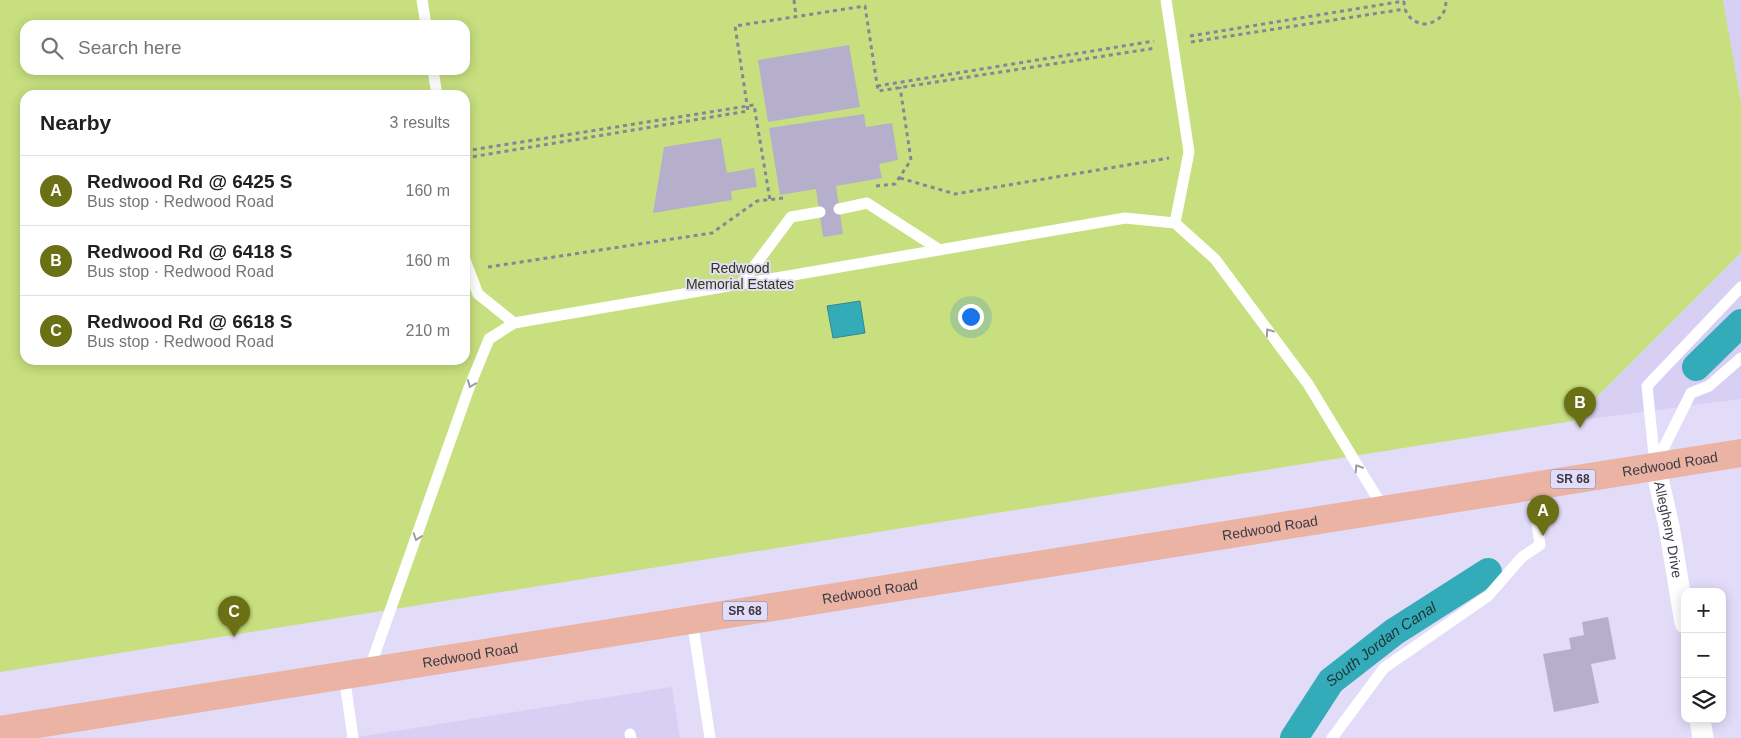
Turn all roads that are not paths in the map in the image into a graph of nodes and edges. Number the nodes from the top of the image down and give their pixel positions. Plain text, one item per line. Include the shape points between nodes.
1 (422, 0) edge
2 (1166, 0) edge
3 (425, 20) edge
4 (434, 75) edge
5 (436, 90) edge
6 (839, 208) dead end
7 (820, 212) dead end
8 (1175, 223) junction
9 (940, 250) junction
10 (470, 273) edge
11 (741, 284) junction
12 (1741, 287) edge
13 (514, 323) junction
14 (1741, 358) edge
15 (1741, 453) edge
16 (1654, 465) junction
17 (1532, 486) junction
18 (1384, 509) junction
19 (1681, 599) edge
20 (692, 619) junction
21 (356, 674) junction
22 (1701, 723) edge
23 (0, 730) edge
24 (353, 738) edge
25 (710, 738) edge
26 (1332, 738) edge
27 (1703, 738) edge

1 - 3 lane
2 - 8 lane via 1188,155
4 - 5 lane
6 - 9 lane via 867,203
7 - 11 lane via 790,217
8 - 9 lane via 1125,218
18 -> 8 lane via 1308,384 1215,259
9 - 11 lane
10 - 13 lane via 478,294
11 - 13 lane
12 - 16 lane via 1647,386
13 -> 21 lane via 490,339
14 - 16 lane via 1710,386 1691,393
15 - 16 main road, Redwood Road / SR 68
16 - 17 main road, Redwood Road / SR 68
16 - 19 street, Allegheny Drive via 1669,526
17 - 18 main road, Redwood Road / SR 68
17 - 26 lane via 1540,545 1522,557 1488,596 1384,668
18 - 20 main road, Redwood Road / SR 68
20 - 21 main road, Redwood Road / SR 68
20 - 25 lane
21 - 23 main road, Redwood Road / SR 68
21 - 24 lane
22 - 27 street

